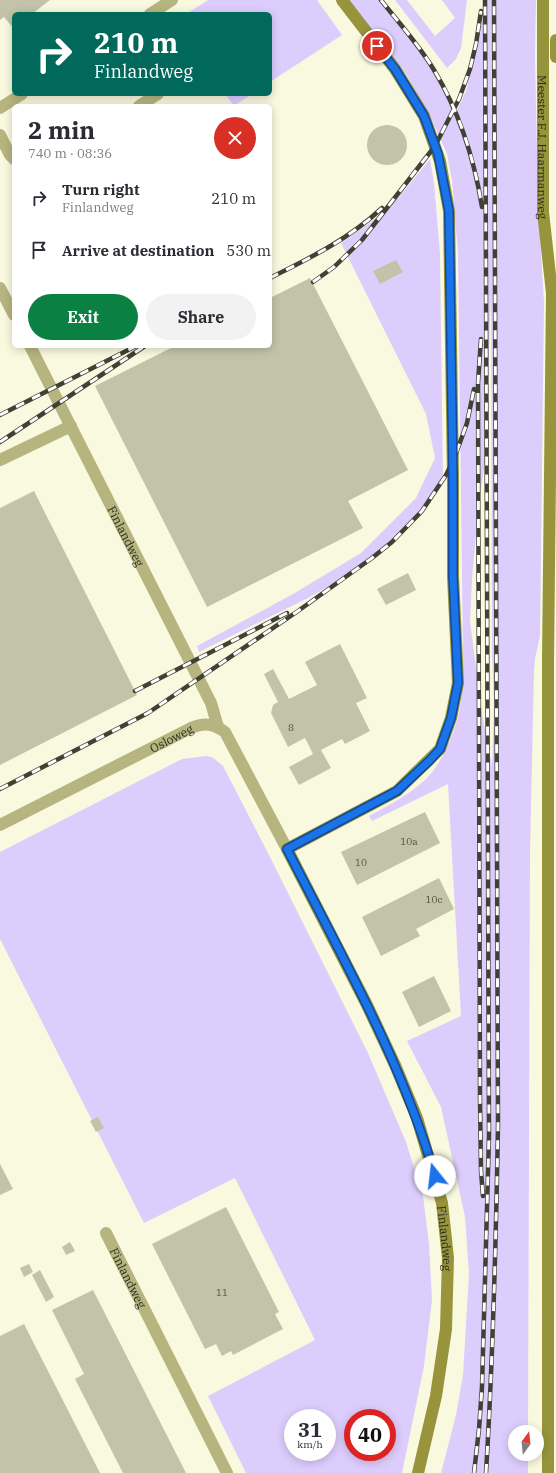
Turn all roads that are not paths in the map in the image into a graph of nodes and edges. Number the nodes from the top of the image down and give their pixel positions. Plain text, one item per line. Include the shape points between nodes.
1 (172, 0) edge
2 (342, 0) edge
3 (542, 0) edge
4 (155, 12) edge
5 (556, 40) edge
6 (556, 57) edge
7 (19, 96) edge
8 (155, 96) edge
9 (142, 104) edge
10 (0, 108) edge
11 (0, 135) edge
12 (12, 157) edge
13 (556, 262) edge
14 (0, 288) edge
15 (552, 293) junction
16 (12, 311) edge
17 (31, 348) edge
18 (554, 369) edge
19 (554, 384) edge
20 (71, 426) junction
21 (0, 460) edge
22 (218, 727) junction
23 (0, 825) edge
24 (287, 849) junction
25 (106, 1233) dead end
26 (227, 1473) edge
27 (418, 1473) edge
28 (548, 1473) edge

1 - 4 street
2 - 24 street via 395,69 424,116 438,154 449,211 453,576 458,683 451,718 440,749 397,791
3 - 15 street, Meester F.J. Haarmanweg via 544,212
5 - 6 street
7 - 10 street
8 - 9 street
11 - 12 street
13 - 15 street, Meester F.J. Haarmanweg
14 - 16 street
15 - 18 street, Meester F.J. Haarmanweg
17 - 20 street, Finlandweg
18 - 19 street, Meester F.J. Haarmanweg
19 - 28 street, Meester F.J. Haarmanweg via 548,661
20 - 21 street
20 - 22 street, Finlandweg via 211,703
22 - 23 street, Osloweg via 200,724 191,728
22 - 24 street via 225,732 235,749
24 - 27 street, Finlandweg via 395,1065 417,1118 442,1203 448,1258 446,1329 436,1396
25 - 26 street, Finlandweg

